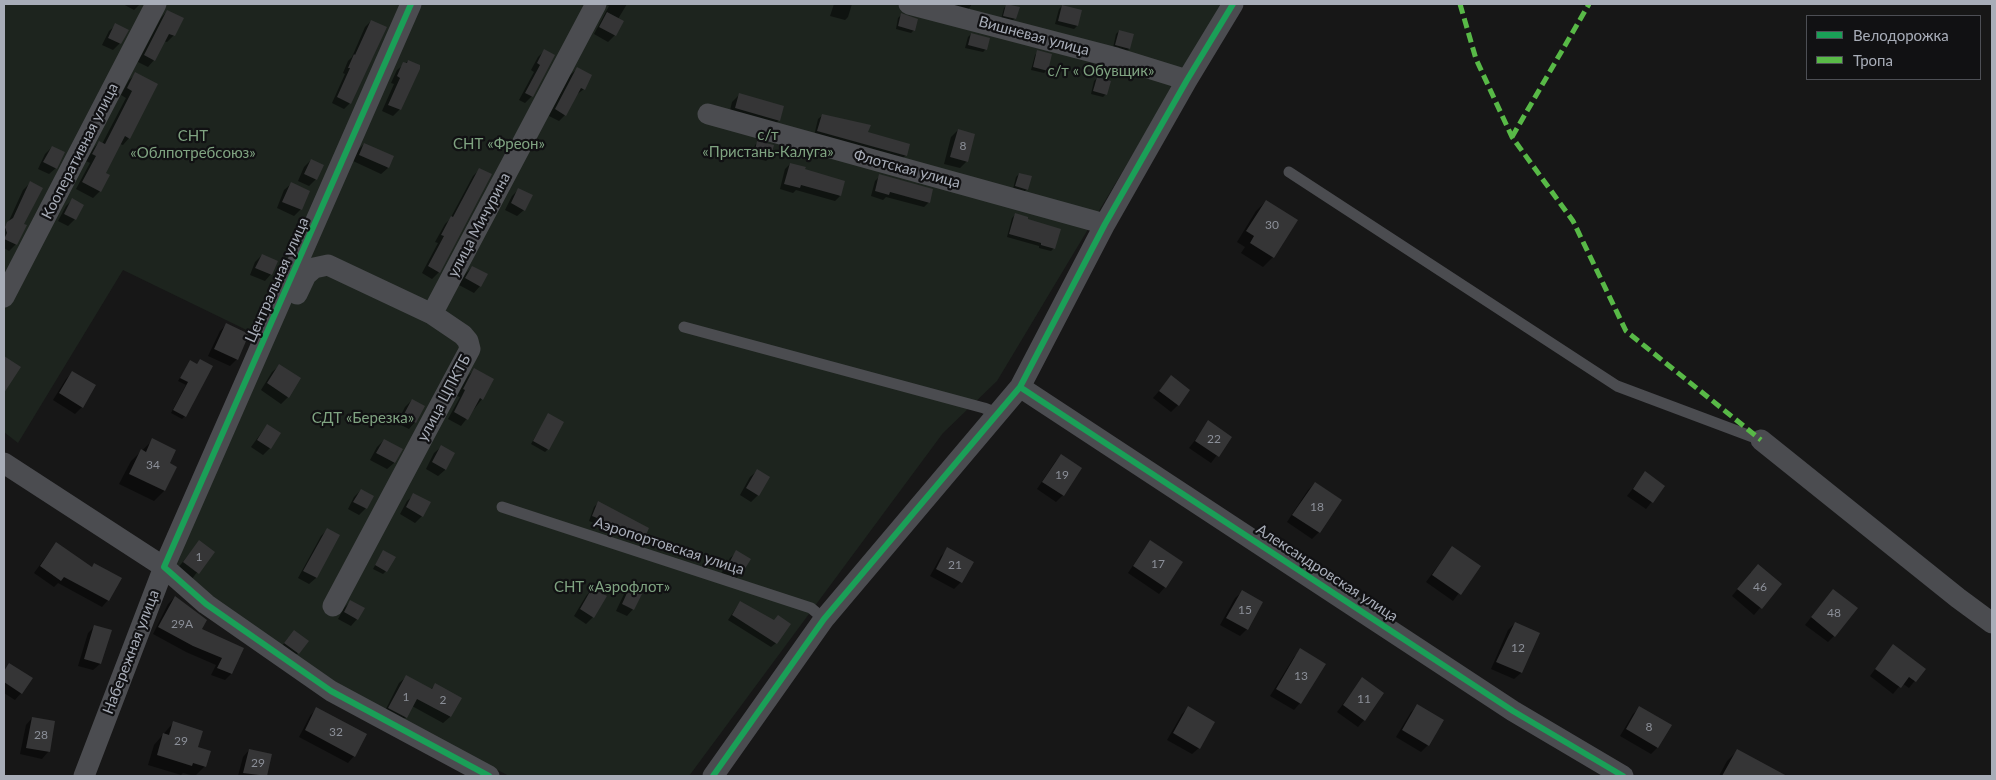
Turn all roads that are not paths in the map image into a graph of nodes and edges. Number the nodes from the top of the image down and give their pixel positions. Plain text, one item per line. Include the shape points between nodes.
1 (156, 4) edge
2 (411, 4) edge
3 (596, 4) edge
4 (909, 4) edge
5 (1233, 4) edge
6 (1187, 80) junction
7 (708, 114) dead end
8 (1289, 172) dead end
9 (1105, 224) junction
10 (4, 297) edge
11 (432, 314) junction
12 (684, 327) dead end
13 (266, 337) junction
14 (1020, 386) junction
15 (997, 413) junction
16 (1761, 440) joint
17 (4, 463) edge
18 (502, 507) dead end
19 (164, 566) junction
20 (333, 606) dead end
21 (824, 619) junction
22 (1992, 623) edge
23 (84, 776) edge
24 (489, 776) edge
25 (713, 776) edge
26 (1623, 776) edge

1 - 10 street, Кооперативная улица
2 - 13 street, Центральная улица
3 - 11 street, улица Мичурина
4 - 6 street, Вишневая улица
5 - 6 street
6 - 9 street
7 - 9 street, Флотская улица
8 - 16 lane via 1618,386
9 - 14 street
11 - 13 street, улица ЦПКТБ via 328,264 320,265 306,275 278,329
11 - 20 street, улица ЦПКТБ via 463,335 470,349
12 - 15 lane
13 - 19 street, Центральная улица
14 - 15 street
14 - 26 street, Александровская улица via 1513,711
15 - 21 street
16 - 22 street
17 - 19 street
18 - 21 lane, Аэропортовская улица via 811,608
19 - 23 street, Набережная улица
19 - 24 street via 206,604 331,691
21 - 25 street

